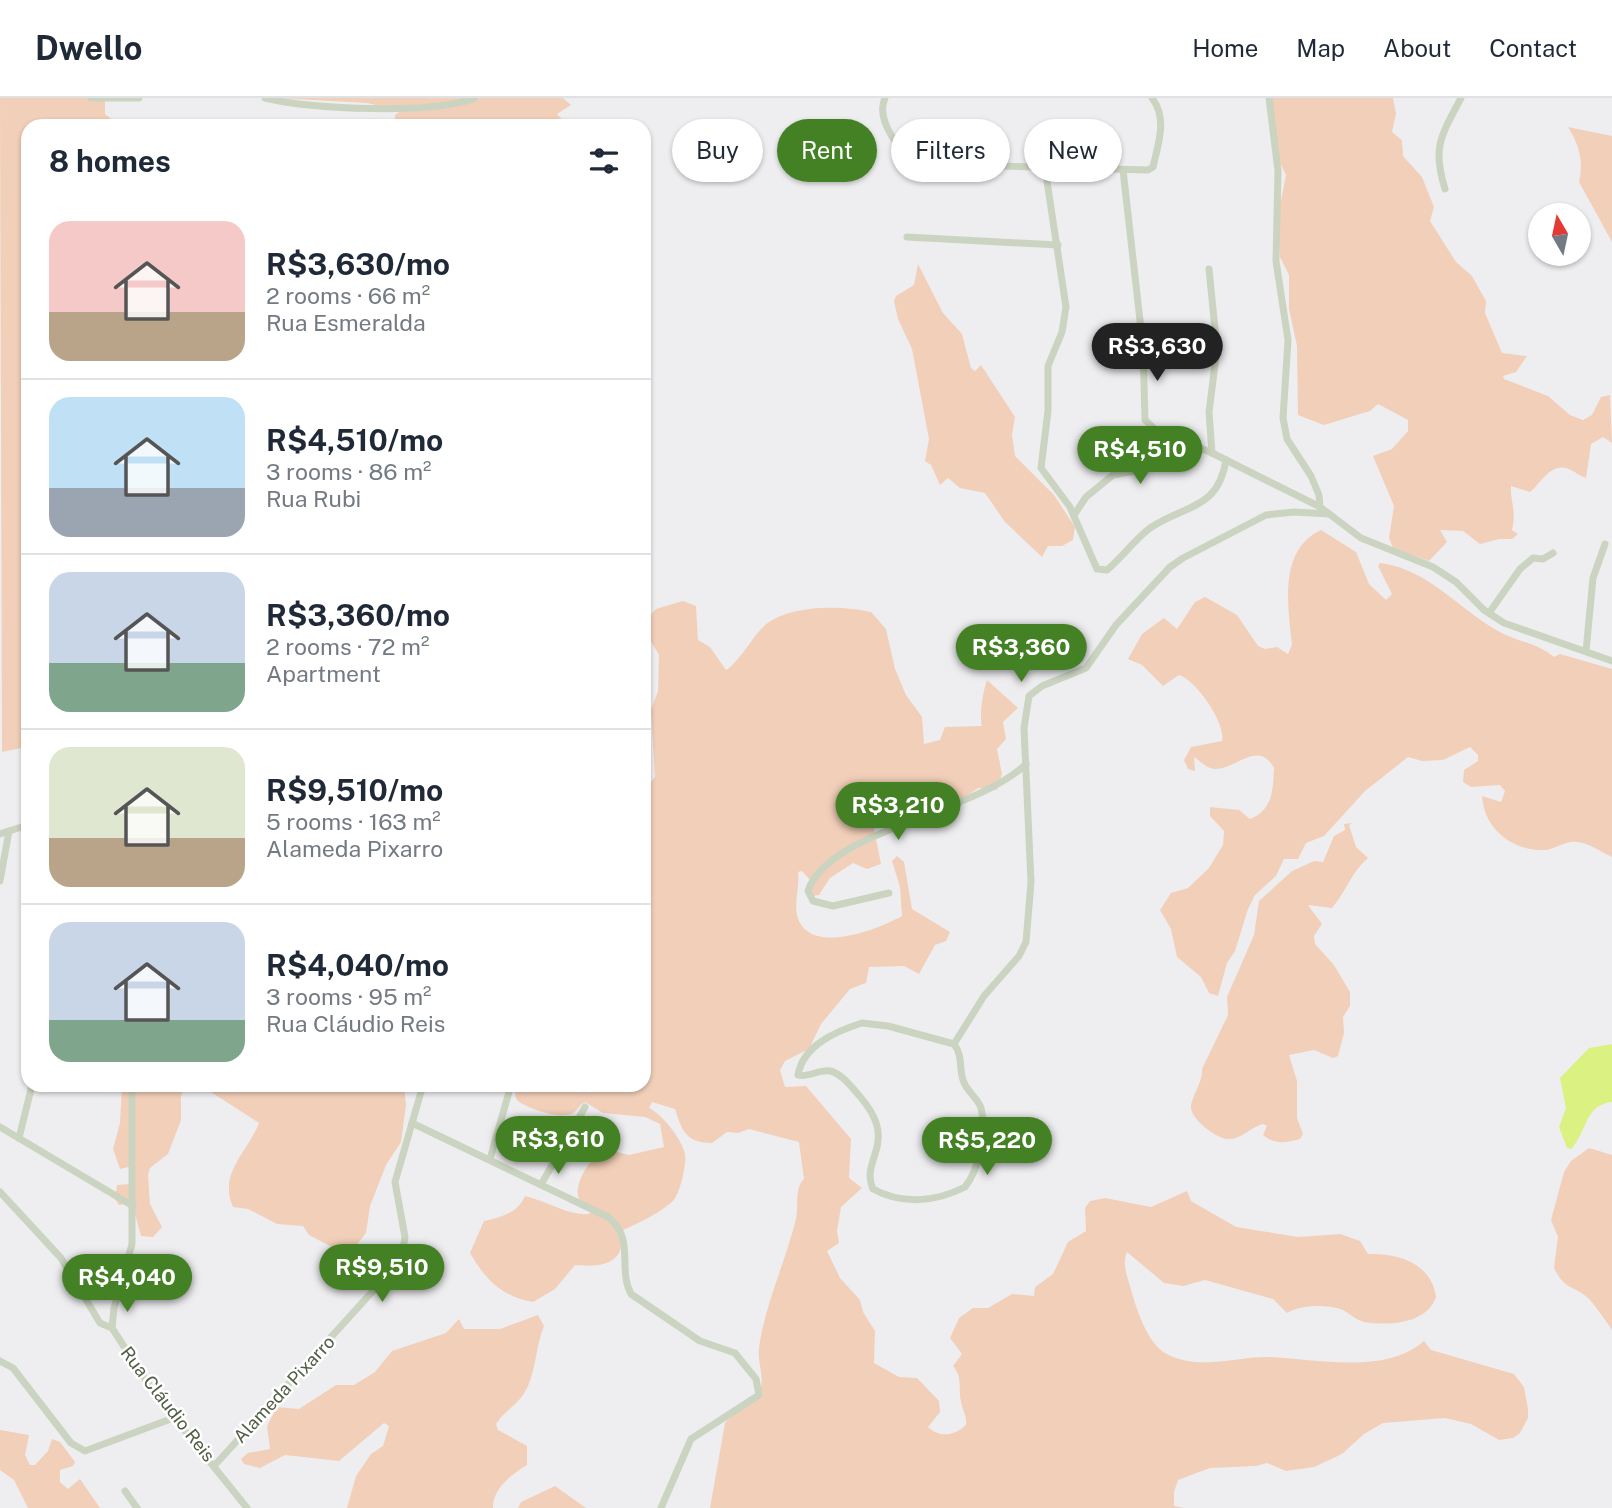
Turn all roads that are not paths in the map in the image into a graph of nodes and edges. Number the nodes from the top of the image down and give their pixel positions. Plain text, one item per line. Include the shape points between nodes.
1 (91, 98) edge
2 (139, 98) edge
3 (265, 98) edge
4 (475, 98) edge
5 (885, 98) edge
6 (1153, 98) edge
7 (1269, 98) edge
8 (1461, 98) edge
9 (1024, 167) edge
10 (1123, 170) joint
11 (1047, 182) edge
12 (1445, 189) dead end
13 (907, 237) dead end
14 (1058, 245) junction
15 (1209, 269) dead end
16 (1163, 432) junction
17 (1212, 453) junction
18 (1226, 460) junction
19 (1320, 507) junction
20 (1074, 514) junction
21 (1329, 514) junction
22 (1605, 544) dead end
23 (1553, 553) dead end
24 (1489, 613) junction
25 (1586, 652) junction
26 (1612, 661) edge
27 (1026, 764) junction
28 (21, 827) edge
29 (9, 831) junction
30 (0, 834) edge
31 (0, 881) edge
32 (889, 893) dead end
33 (954, 1044) junction
34 (30, 1092) edge
35 (132, 1092) edge
36 (421, 1092) edge
37 (509, 1092) edge
38 (585, 1107) dead end
39 (412, 1123) junction
40 (0, 1128) edge
41 (19, 1138) junction
42 (490, 1159) junction
43 (542, 1183) junction
44 (0, 1192) edge
45 (133, 1206) junction
46 (111, 1328) junction
47 (0, 1361) edge
48 (176, 1417) junction
49 (215, 1465) junction
50 (125, 1491) dead end
51 (137, 1508) edge
52 (247, 1508) edge
53 (661, 1508) edge

1 - 2 street
3 - 4 street via 396,107 457,104
5 - 9 street via 882,109 887,126 904,153 921,164
6 - 10 street via 1161,127 1153,167
7 - 19 street via 1278,171 1276,261 1288,340 1283,418 1287,439 1311,476
8 - 12 street via 1439,142 1437,156
10 - 16 street via 1143,346 1144,417 1147,424
11 - 14 street
13 - 14 street
14 - 20 street via 1066,307 1048,366 1041,468
15 - 17 street via 1217,349 1209,412
16 - 17 street
16 - 20 street via 1152,468 1113,475 1086,497
17 - 18 street
18 - 19 street
18 - 20 street via 1215,493 1148,530 1104,572 1093,564
19 - 21 street
21 - 24 street via 1361,538 1433,567
21 - 27 street via 1266,516 1170,567 1116,625 1086,668 1029,696
22 - 25 street via 1593,578
23 - 24 street via 1533,558 1520,569
24 - 25 street
25 - 26 street
27 - 32 street via 1011,779 958,805 860,842 821,870 808,891 813,901 833,906
27 - 33 street via 1031,881 1026,942
28 - 29 street
29 - 30 street
29 - 31 street
33 - 33 street via 862,1023 828,1035 798,1072 802,1077 834,1073 867,1105 880,1131 870,1178 878,1191 918,1200 953,1193 971,1180 982,1118 978,1101 962,1080
34 - 41 street
35 - 45 street, Rua Cláudio Reis
36 - 39 street, Alameda Pixarro
37 - 42 street
38 - 43 street
39 - 42 street
39 - 49 street, Alameda Pixarro via 395,1182 405,1237 401,1260
40 - 41 street
41 - 45 street
42 - 43 street
43 - 53 street via 618,1226 626,1248 629,1291 700,1341 735,1353 759,1389 755,1399 691,1439
44 - 46 street via 61,1258 102,1326
45 - 46 street, Rua Cláudio Reis via 132,1244
46 - 48 street, Rua Cláudio Reis
47 - 48 street via 13,1367 71,1443 85,1451
48 - 49 street, Rua Cláudio Reis
49 - 52 street, Rua Cláudio Reis
50 - 51 street

